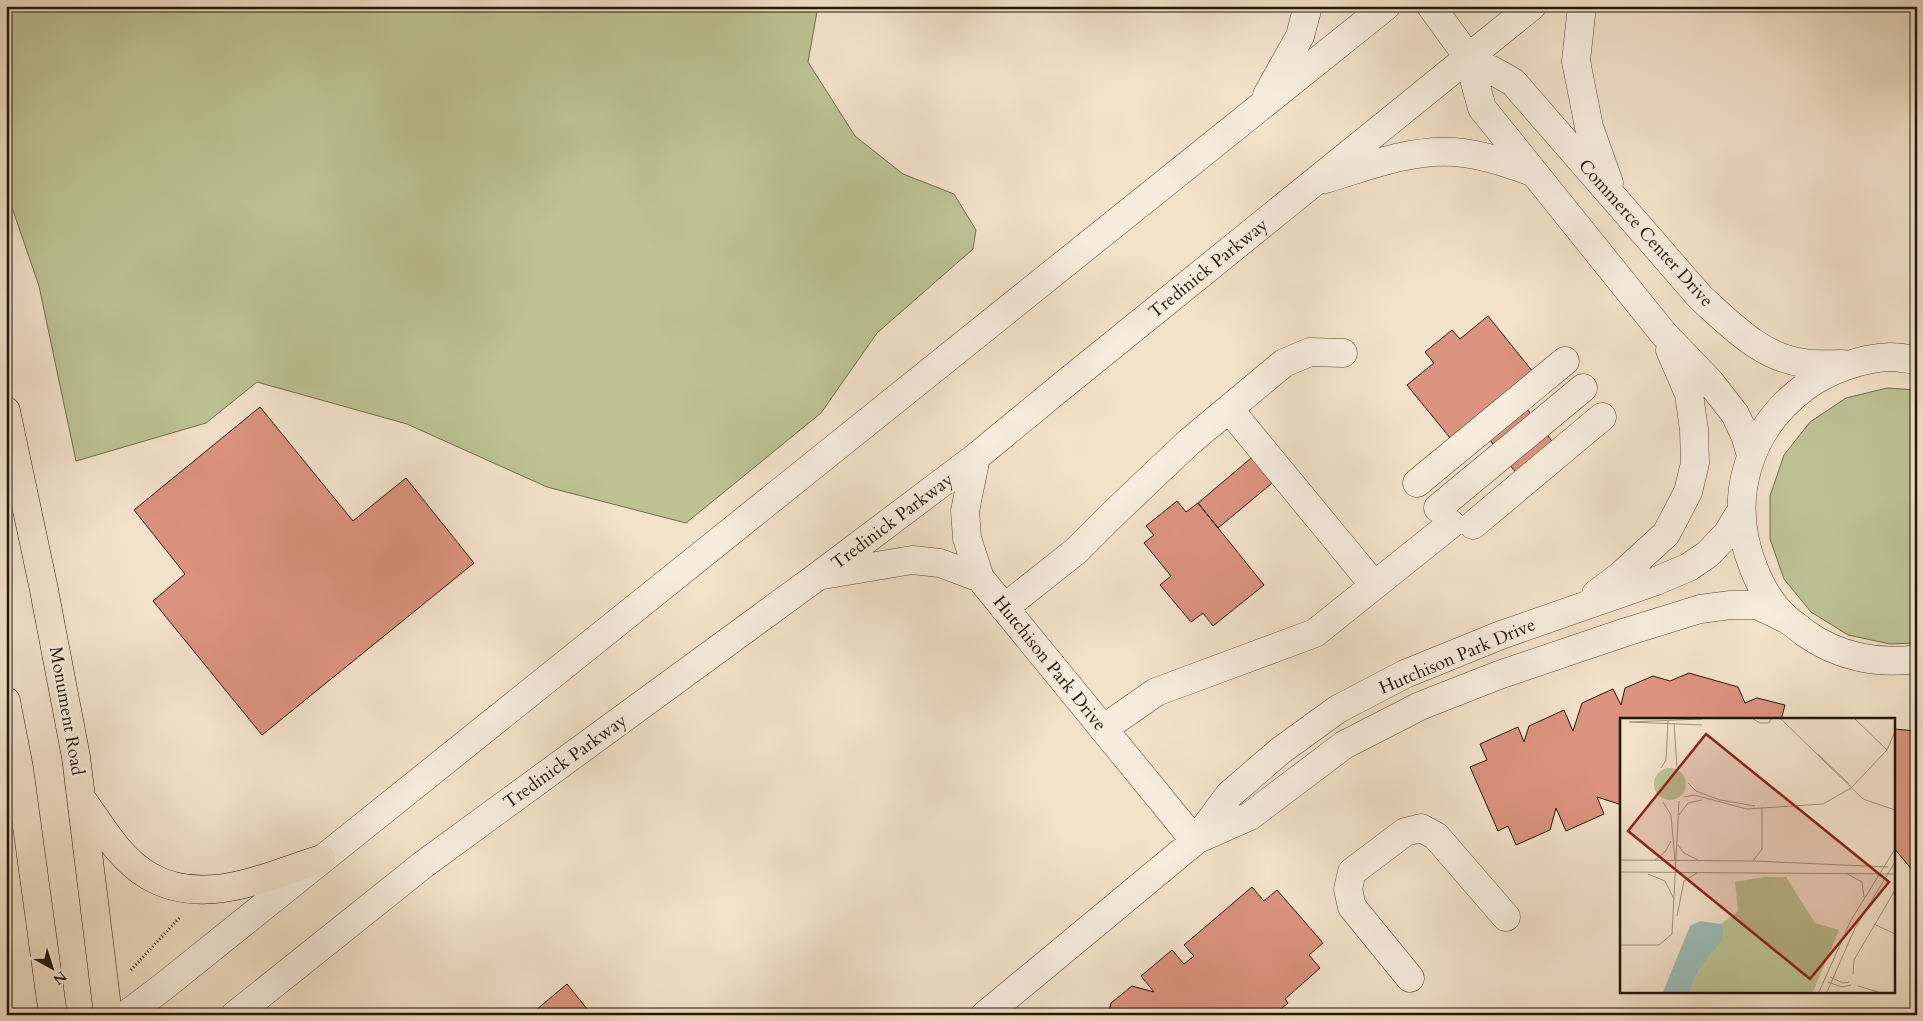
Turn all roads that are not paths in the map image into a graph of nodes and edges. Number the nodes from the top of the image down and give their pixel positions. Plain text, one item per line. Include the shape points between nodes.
1 (1308, 6) edge
2 (1386, 6) edge
3 (1431, 6) edge
4 (1532, 6) edge
5 (1582, 6) edge
6 (1468, 57) junction
7 (1259, 108) junction
8 (1532, 172) junction
9 (1315, 182) junction
10 (1615, 198) junction
11 (1663, 333) junction
12 (1343, 353) dead end
13 (1917, 360) edge
14 (1849, 364) junction
15 (1229, 409) junction
16 (6, 411) edge
17 (1751, 456) junction
18 (976, 457) junction
19 (1442, 509) junction
20 (1741, 511) junction
21 (818, 576) junction
22 (980, 578) junction
23 (1374, 585) junction
24 (1577, 607) junction
25 (1004, 608) junction
26 (1786, 619) junction
27 (1917, 659) edge
28 (6, 701) edge
29 (1103, 729) junction
30 (82, 798) junction
31 (1195, 841) junction
32 (321, 859) junction
33 (1506, 917) dead end
34 (1410, 978) dead end
35 (53, 1015) edge
36 (108, 1015) edge
37 (126, 1015) edge
38 (235, 1015) edge
39 (985, 1015) edge

1 - 7 street via 1300,36
2 - 7 street
3 - 6 street, Commerce Center Drive
4 - 6 street, Tredinick Parkway
5 - 10 street via 1576,61 1589,127
6 - 8 street, Commerce Center Drive via 1482,108
6 - 9 street, Tredinick Parkway
6 - 10 street, Commerce Center Drive via 1513,82
7 - 32 street
8 - 9 street via 1494,159 1453,152 1411,155
8 - 11 street, Commerce Center Drive
9 - 18 street, Tredinick Parkway
10 - 14 street, Commerce Center Drive via 1702,298 1734,328 1769,353 1802,363
11 - 17 street, Commerce Center Drive via 1710,382 1734,414 1745,434
11 - 24 street via 1689,394 1695,463 1688,492 1666,534 1620,576
12 - 15 street via 1310,352 1284,363
13 - 14 street via 1890,357
14 - 17 street via 1817,378 1790,399 1767,424
15 - 23 street
15 - 25 street via 1110,516 1076,551
16 - 30 main road, Monument Road via 43,585
17 - 20 street via 1743,482
18 - 21 street, Tredinick Parkway
18 - 22 street, Hutchison Park Drive via 965,511 967,538
19 - 19 street via 1583,389
19 - 23 street
20 - 24 street, Hutchison Park Drive via 1708,554 1689,566 1656,581
20 - 26 street via 1746,550 1762,587
21 - 22 street via 912,560 940,563
21 - 38 street, Tredinick Parkway via 424,864
22 - 25 street, Hutchison Park Drive
23 - 29 street via 1315,633 1156,692
24 - 31 street, Hutchison Park Drive via 1405,674 1338,709 1280,751 1229,795
25 - 29 street, Hutchison Park Drive
26 - 27 street via 1819,643 1857,658 1897,662
26 - 31 street, Hutchison Park Drive via 1757,605 1700,609 1498,675 1420,706 1344,745 1250,816
28 - 35 main road via 19,768
29 - 31 street, Hutchison Park Drive
30 - 32 main road via 127,858 148,876 174,887 219,890
30 - 36 main road, Monument Road
31 - 39 street, Hutchison Park Drive
32 - 37 street
33 - 34 street via 1436,836 1422,828 1405,832 1352,872 1348,889 1352,907

